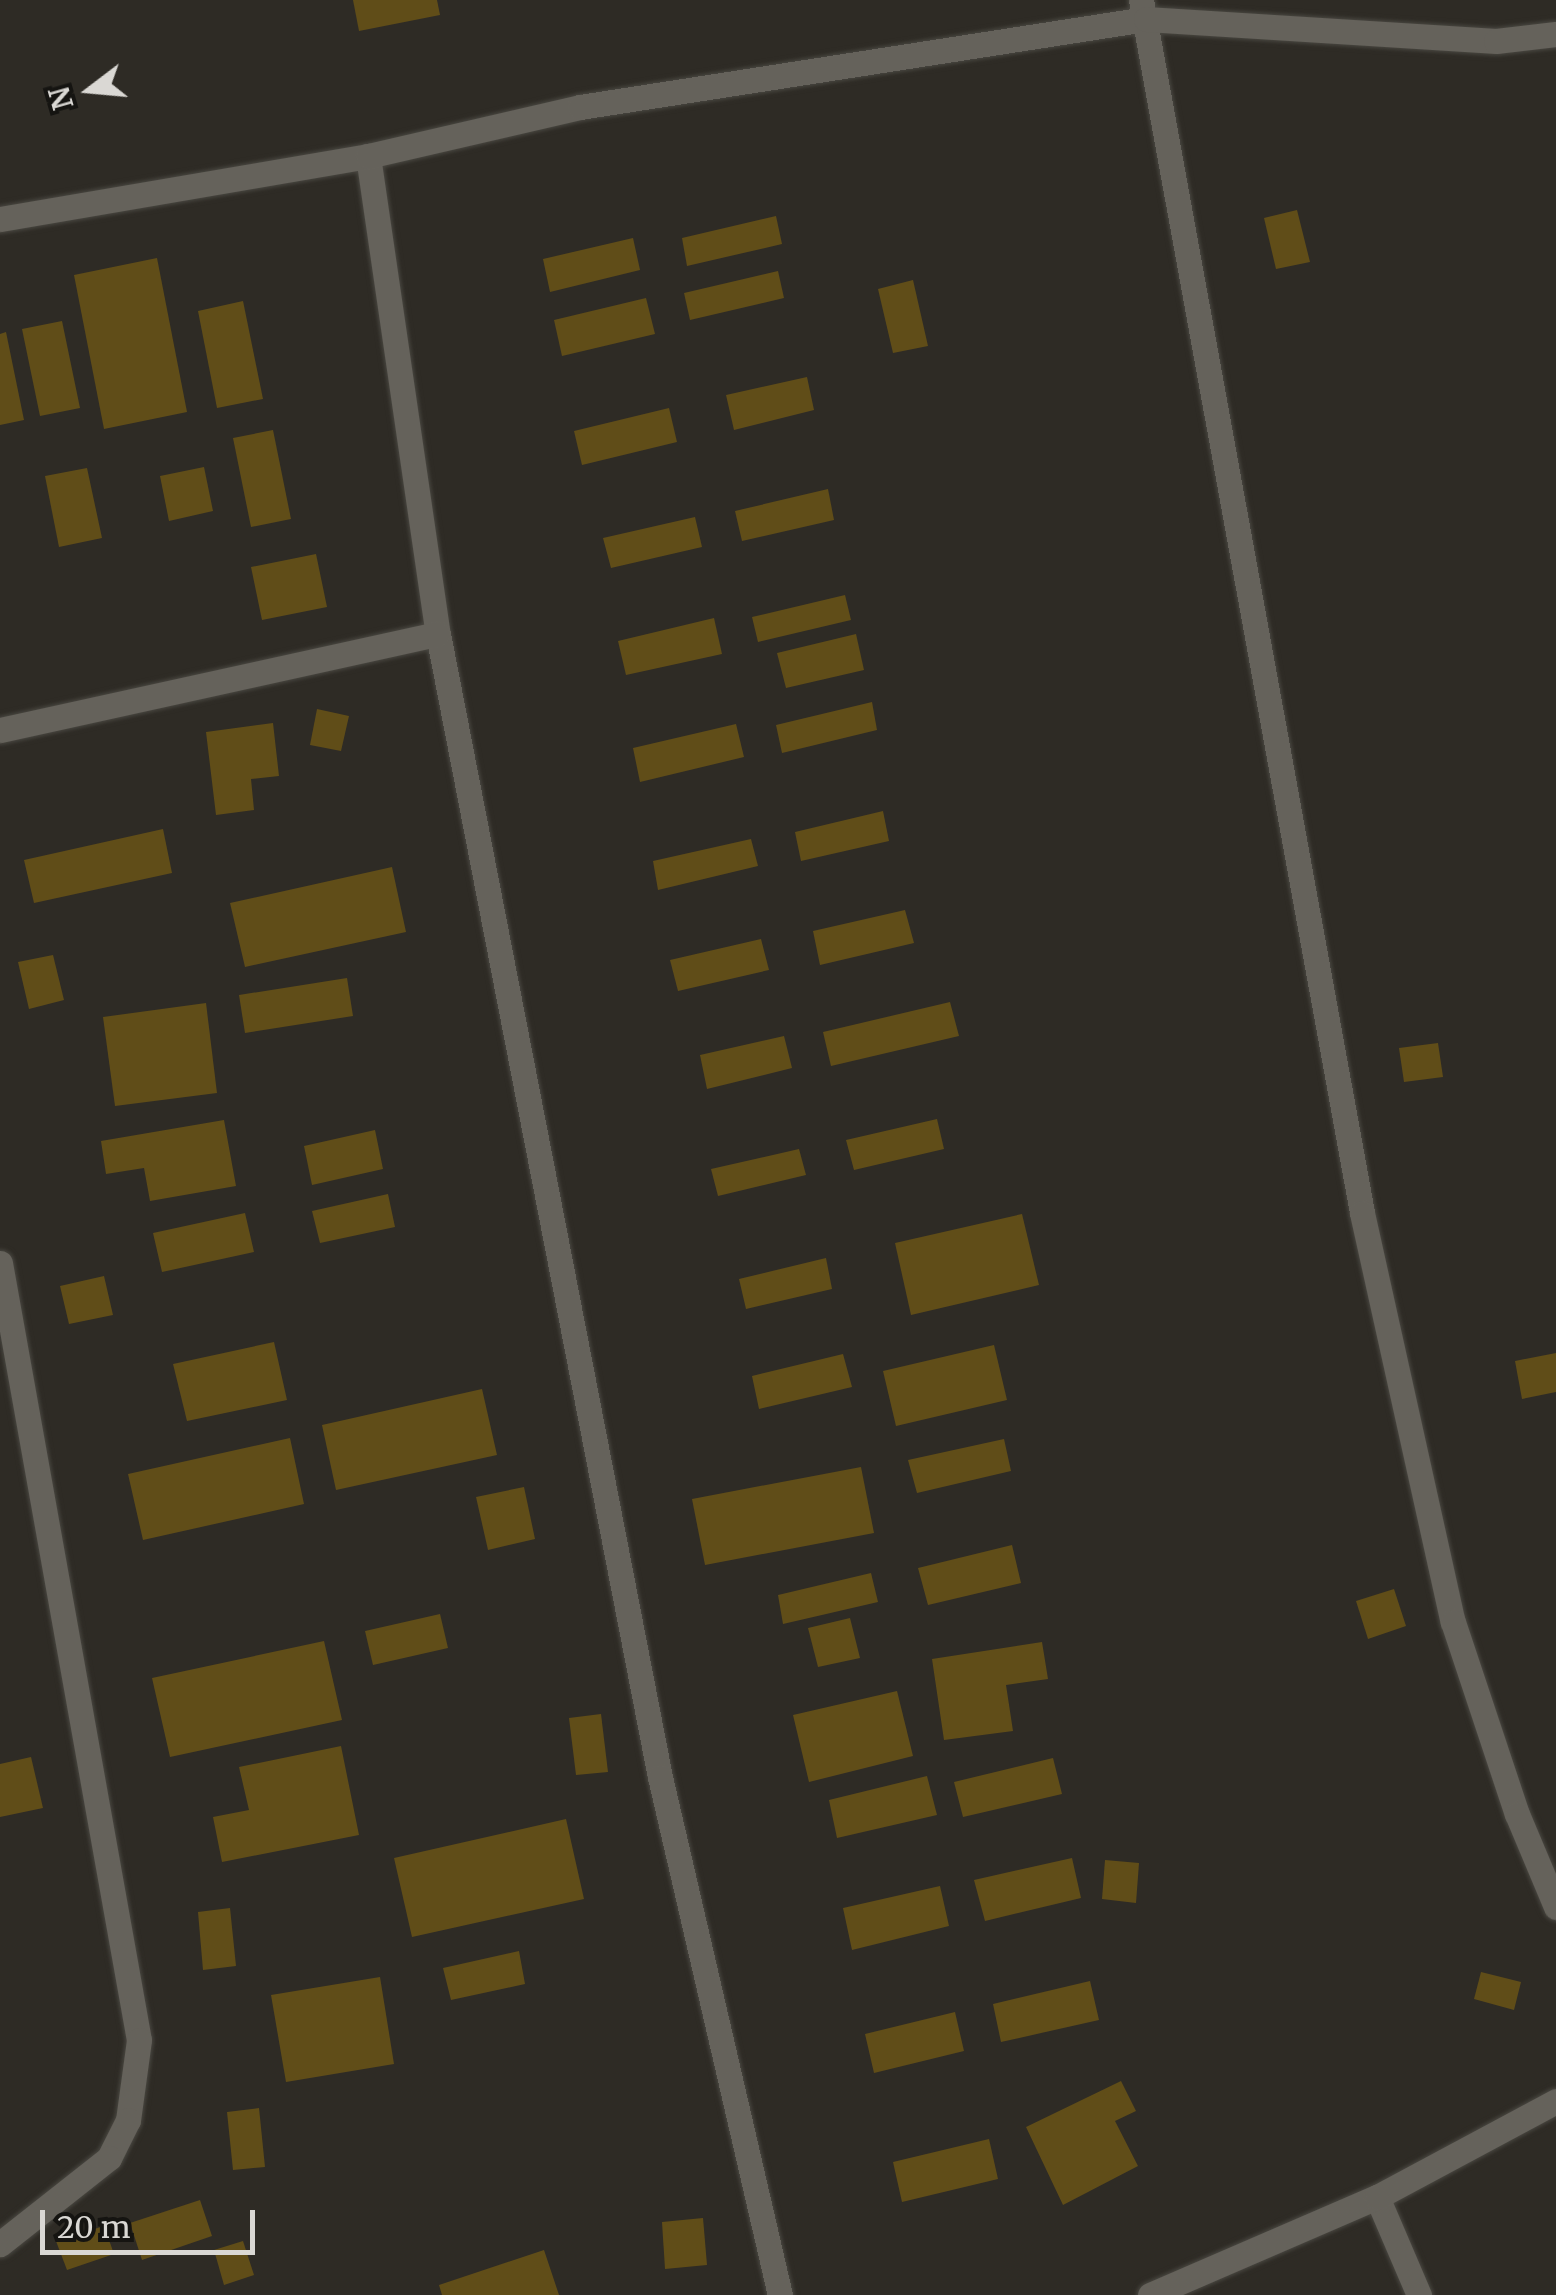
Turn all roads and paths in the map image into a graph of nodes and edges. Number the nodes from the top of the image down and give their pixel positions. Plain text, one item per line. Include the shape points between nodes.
1 (1144, 9) edge
2 (1556, 34) edge
3 (368, 156) junction
4 (0, 220) edge
5 (438, 634) junction
6 (0, 730) edge
7 (0, 1263) edge
8 (1556, 1907) edge
9 (1556, 2101) edge
10 (1377, 2198) junction
11 (0, 2244) edge
12 (780, 2295) edge
13 (1150, 2295) edge
14 (1418, 2295) edge

1 - 2 street via 1496,42
1 - 3 street via 580,107
1 - 8 street via 1362,1212 1454,1622 1517,1814
3 - 4 street
3 - 5 street
5 - 6 street
5 - 12 street via 660,1777
7 - 11 street via 139,2040 128,2120 109,2158
9 - 10 street
10 - 13 street
10 - 14 street

